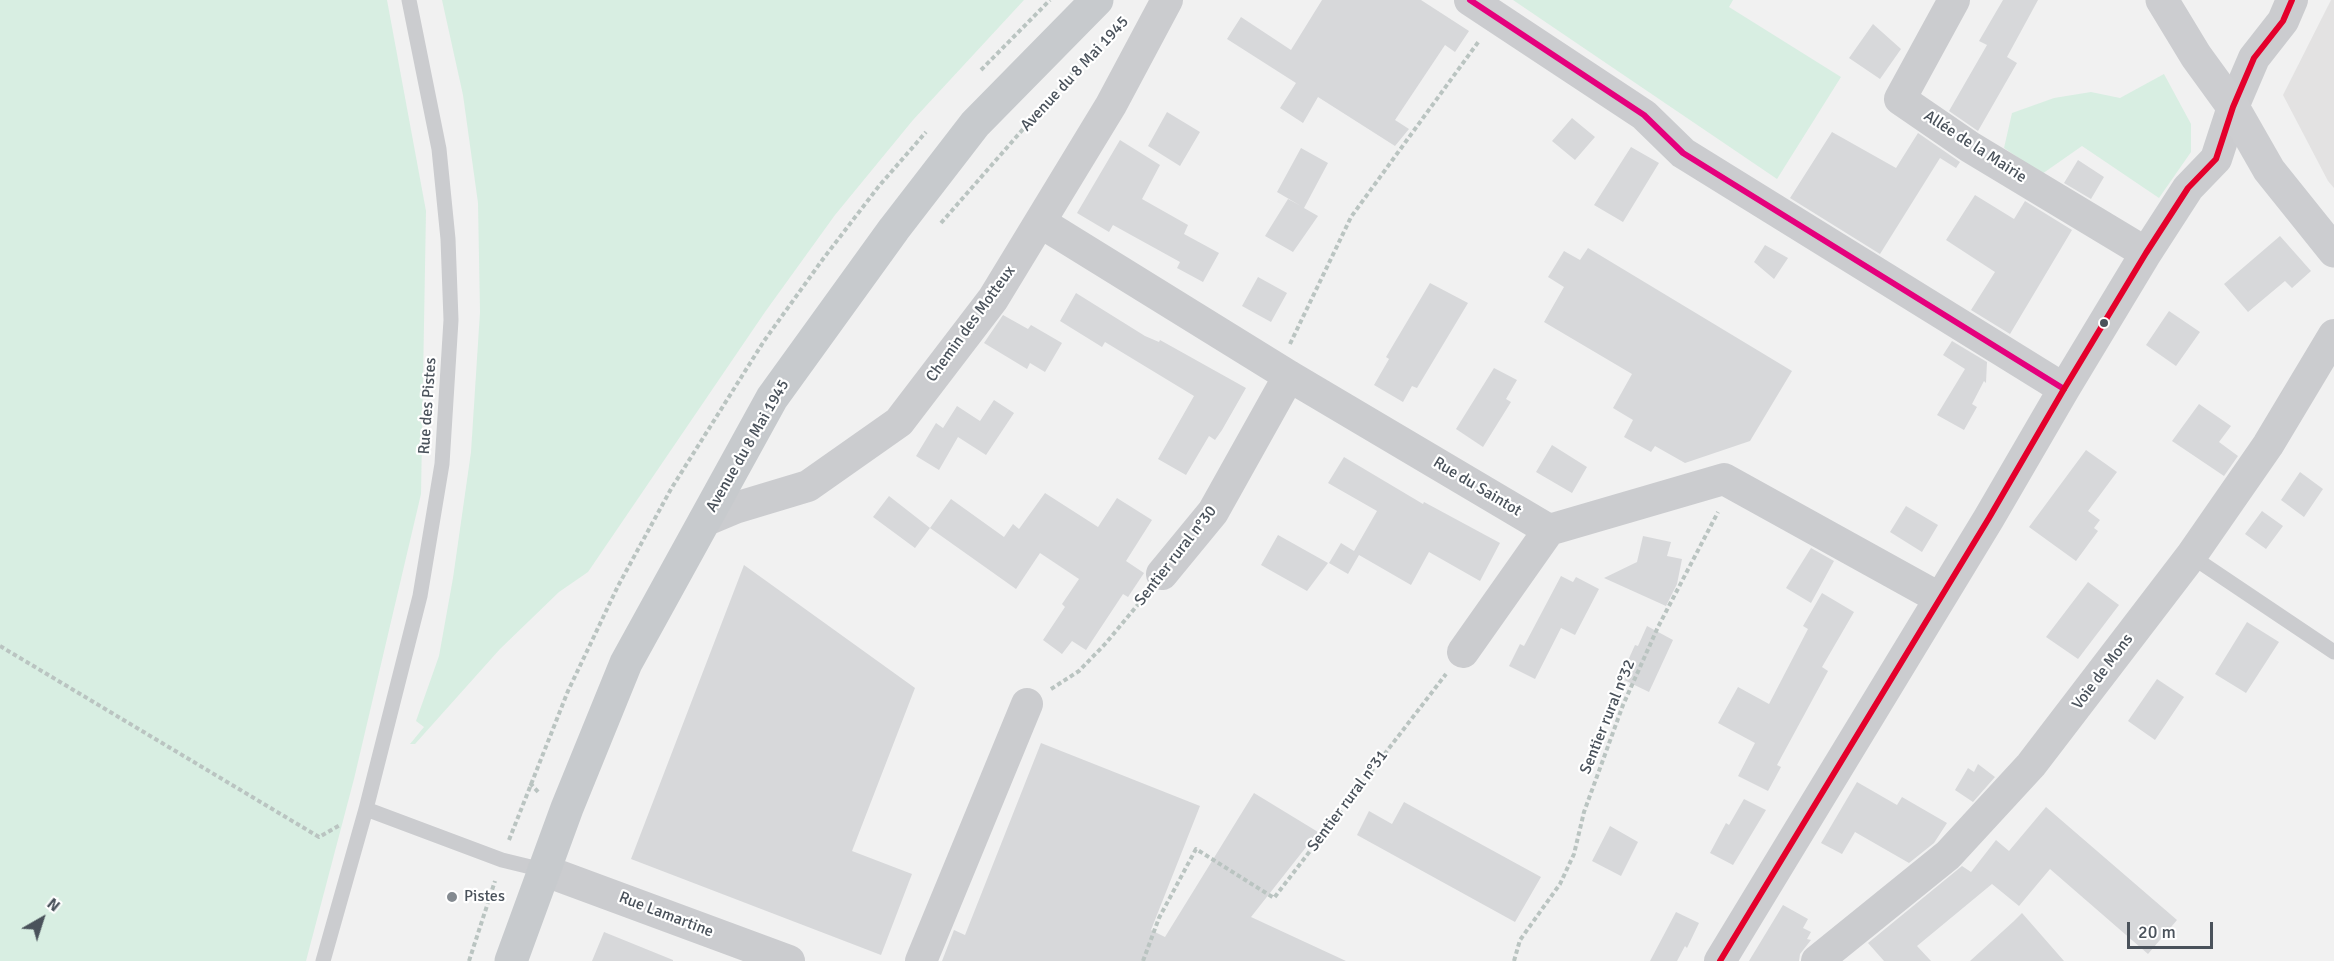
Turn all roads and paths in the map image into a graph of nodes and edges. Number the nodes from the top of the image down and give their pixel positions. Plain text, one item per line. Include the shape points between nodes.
1 (409, 0) edge
2 (1167, 0) edge
3 (1470, 0) edge
4 (1954, 0) edge
5 (2162, 0) edge
6 (2292, 0) edge
7 (1089, 4) edge
8 (1496, 16) junction
9 (1080, 64) dead end
10 (2232, 107) junction
11 (1040, 222) junction
12 (939, 225) dead end
13 (2334, 251) edge
14 (2146, 254) junction
15 (2334, 335) edge
16 (1284, 373) junction
17 (2064, 389) junction
18 (1724, 479) junction
19 (704, 521) junction
20 (1549, 530) junction
21 (2191, 556) junction
22 (1162, 574) joint
23 (1939, 598) junction
24 (0, 646) edge
25 (1463, 652) joint
26 (2334, 652) edge
27 (1027, 704) joint
28 (530, 783) dead end
29 (366, 809) junction
30 (502, 860) junction
31 (543, 870) junction
32 (323, 961) edge
33 (469, 961) edge
34 (511, 961) edge
35 (789, 961) edge
36 (921, 961) edge
37 (1143, 961) edge
38 (1514, 961) edge
39 (1720, 961) edge
40 (1817, 961) edge

1 - 29 lane, Rue des Pistes via 438,148 446,216 451,320 448,383 442,464 420,596
2 - 11 street, Chemin des Motteux
3 - 8 street
4 - 14 street, Allée de la Mairie via 1900,99 1970,147
5 - 10 main road
6 - 10 street via 2283,21 2254,58
7 - 19 main road, Avenue du 8 Mai 1945 via 975,124 894,229 772,398
8 - 16 path via 1351,217
8 - 17 street via 1644,115 1683,153
9 - 12 path, Avenue du 8 Mai 1945
10 - 13 main road via 2269,170
10 - 14 street via 2216,159 2188,188
11 - 16 street, Rue du Saintot
11 - 19 street, Chemin des Motteux via 993,299 899,422 808,486
14 - 17 street
15 - 21 street, Voie de Mons via 2268,445
16 - 20 street, Rue du Saintot
16 - 22 street, Sentier rural n°30 via 1213,512
17 - 23 street
18 - 20 street
18 - 23 street
18 - 38 path, Sentier rural n°32 via 1721,505 1623,705 1584,812 1574,854 1565,874 1520,940
19 - 31 main road, Avenue du 8 Mai 1945 via 627,663
20 - 25 street
21 - 26 lane
21 - 40 street, Voie de Mons via 2031,765 1948,855
22 - 27 path, Sentier rural n°30 via 1079,671
23 - 39 street
24 - 29 path via 319,837
25 - 37 path, Sentier rural n°31 via 1274,898 1196,849 1159,918
27 - 36 street
28 - 30 path
29 - 30 lane
29 - 32 lane, Rue des Pistes
30 - 31 lane
30 - 33 path
31 - 34 main road, Avenue du 8 Mai 1945
31 - 35 street, Rue Lamartine

